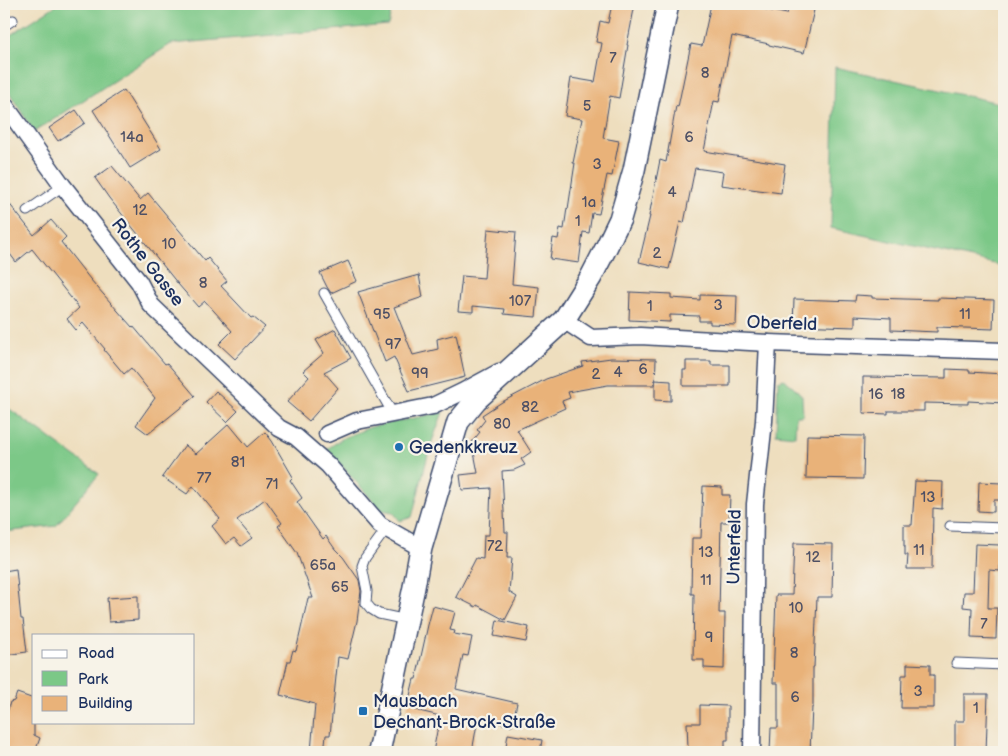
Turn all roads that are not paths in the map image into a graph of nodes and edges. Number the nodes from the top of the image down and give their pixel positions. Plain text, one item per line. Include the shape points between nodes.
1 (668, 4) edge
2 (13, 20) dead end
3 (4, 26) edge
4 (4, 104) edge
5 (63, 186) junction
6 (27, 211) dead end
7 (324, 293) dead end
8 (564, 320) junction
9 (768, 343) junction
10 (1004, 351) edge
11 (523, 359) junction
12 (393, 414) junction
13 (327, 434) dead end
14 (950, 526) dead end
15 (387, 528) junction
16 (1004, 528) edge
17 (421, 548) junction
18 (407, 620) junction
19 (956, 663) dead end
20 (1004, 665) edge
21 (379, 752) edge
22 (752, 752) edge

1 - 8 street via 634,170 620,219 591,277
2 - 3 lane
4 - 5 street, Rothe Gasse
5 - 6 lane
5 - 15 street, Rothe Gasse via 139,282 151,305 279,428 296,437 328,465 380,525
7 - 12 lane
8 - 9 street, Oberfeld via 591,338 640,336
8 - 11 street
9 - 10 street, Oberfeld
9 - 22 street, Unterfeld via 755,504
11 - 12 street via 433,406
11 - 17 street via 476,400 458,422
12 - 13 street via 357,421
14 - 16 lane
15 - 17 street
15 - 18 lane via 364,558 366,603 379,614
17 - 18 street
18 - 21 street
19 - 20 lane

